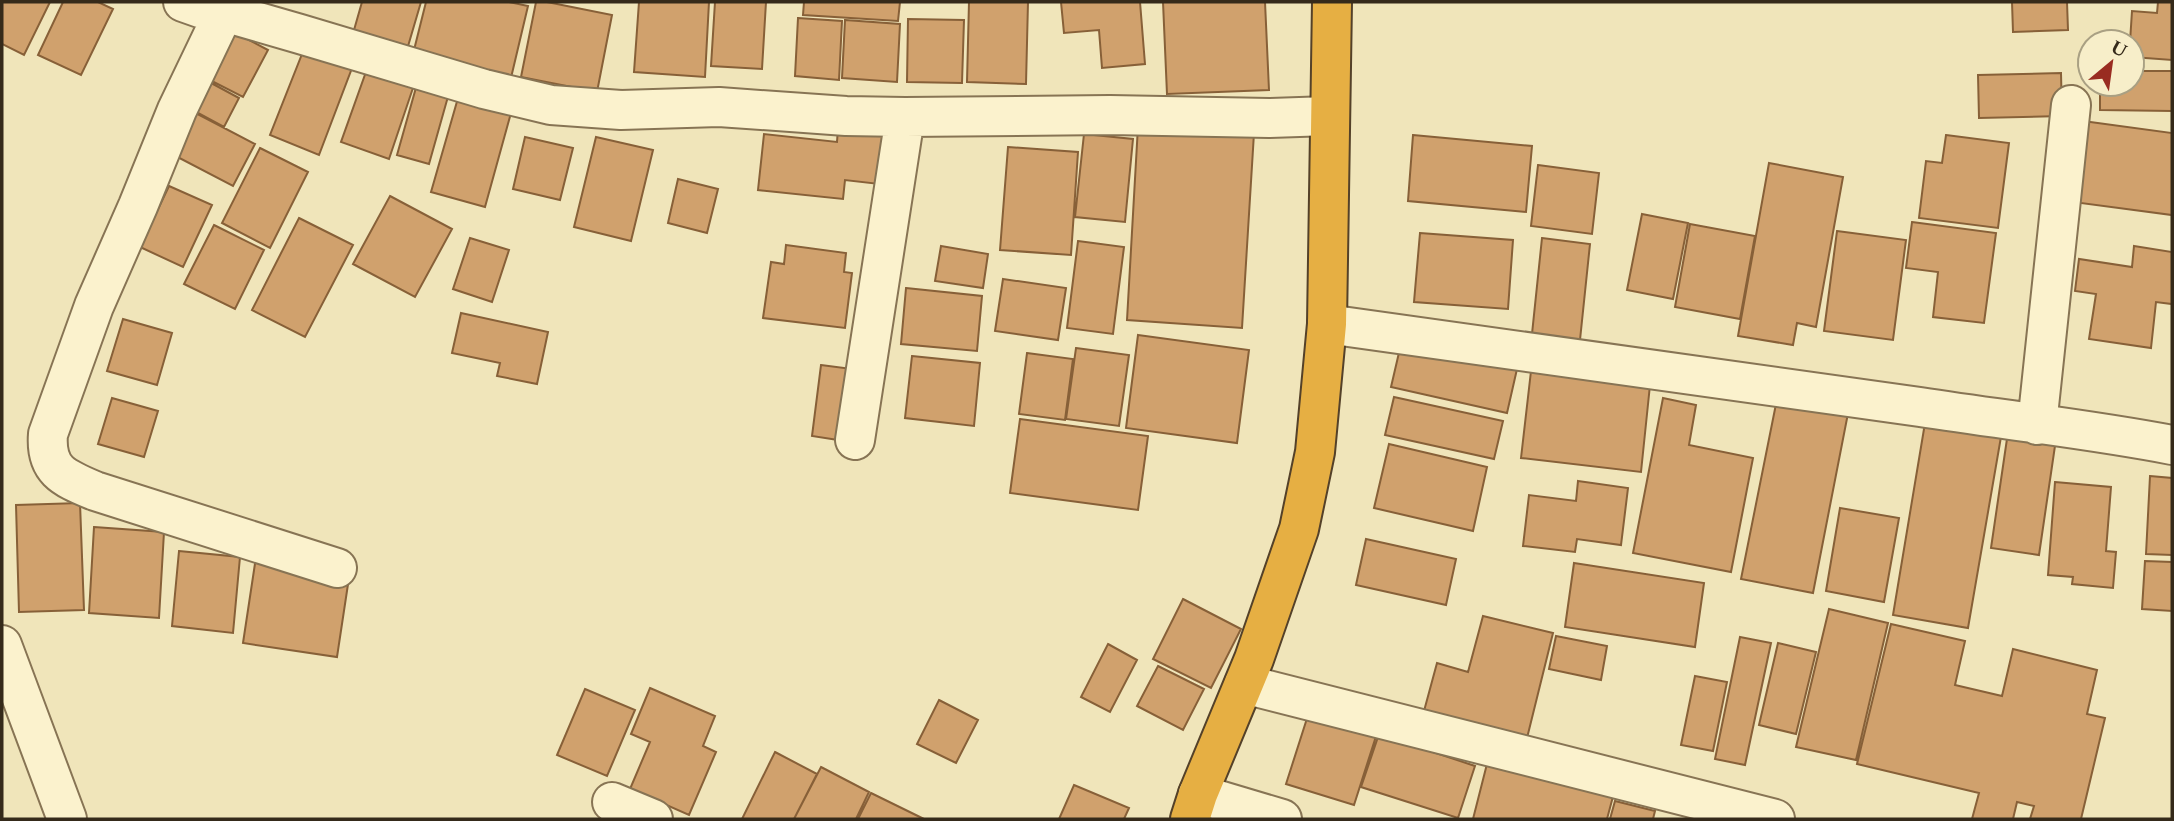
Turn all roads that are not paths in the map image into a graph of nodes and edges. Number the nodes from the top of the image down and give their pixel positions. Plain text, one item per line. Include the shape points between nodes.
1 (183, 2) edge
2 (1332, 2) edge
3 (224, 12) junction
4 (2071, 105) dead end
5 (1329, 116) junction
6 (905, 117) junction
7 (1327, 324) junction
8 (2037, 425) junction
9 (855, 440) dead end
10 (2172, 445) edge
11 (337, 568) dead end
12 (2, 645) edge
13 (1244, 684) junction
14 (612, 802) dead end
15 (1194, 807) edge
16 (67, 819) edge
17 (653, 819) edge
18 (1282, 819) edge
19 (1775, 819) edge

1 - 3 street
2 - 5 highway
3 - 6 street via 551,105 621,110 719,107
3 - 11 street via 94,306 48,434 47,451 52,465 70,481
4 - 8 street
5 - 6 street
5 - 7 highway
6 - 9 street
7 - 8 street
7 - 13 highway via 1315,452 1299,529
8 - 10 street
12 - 16 street
13 - 15 highway
13 - 19 street
14 - 17 street
15 - 18 street

